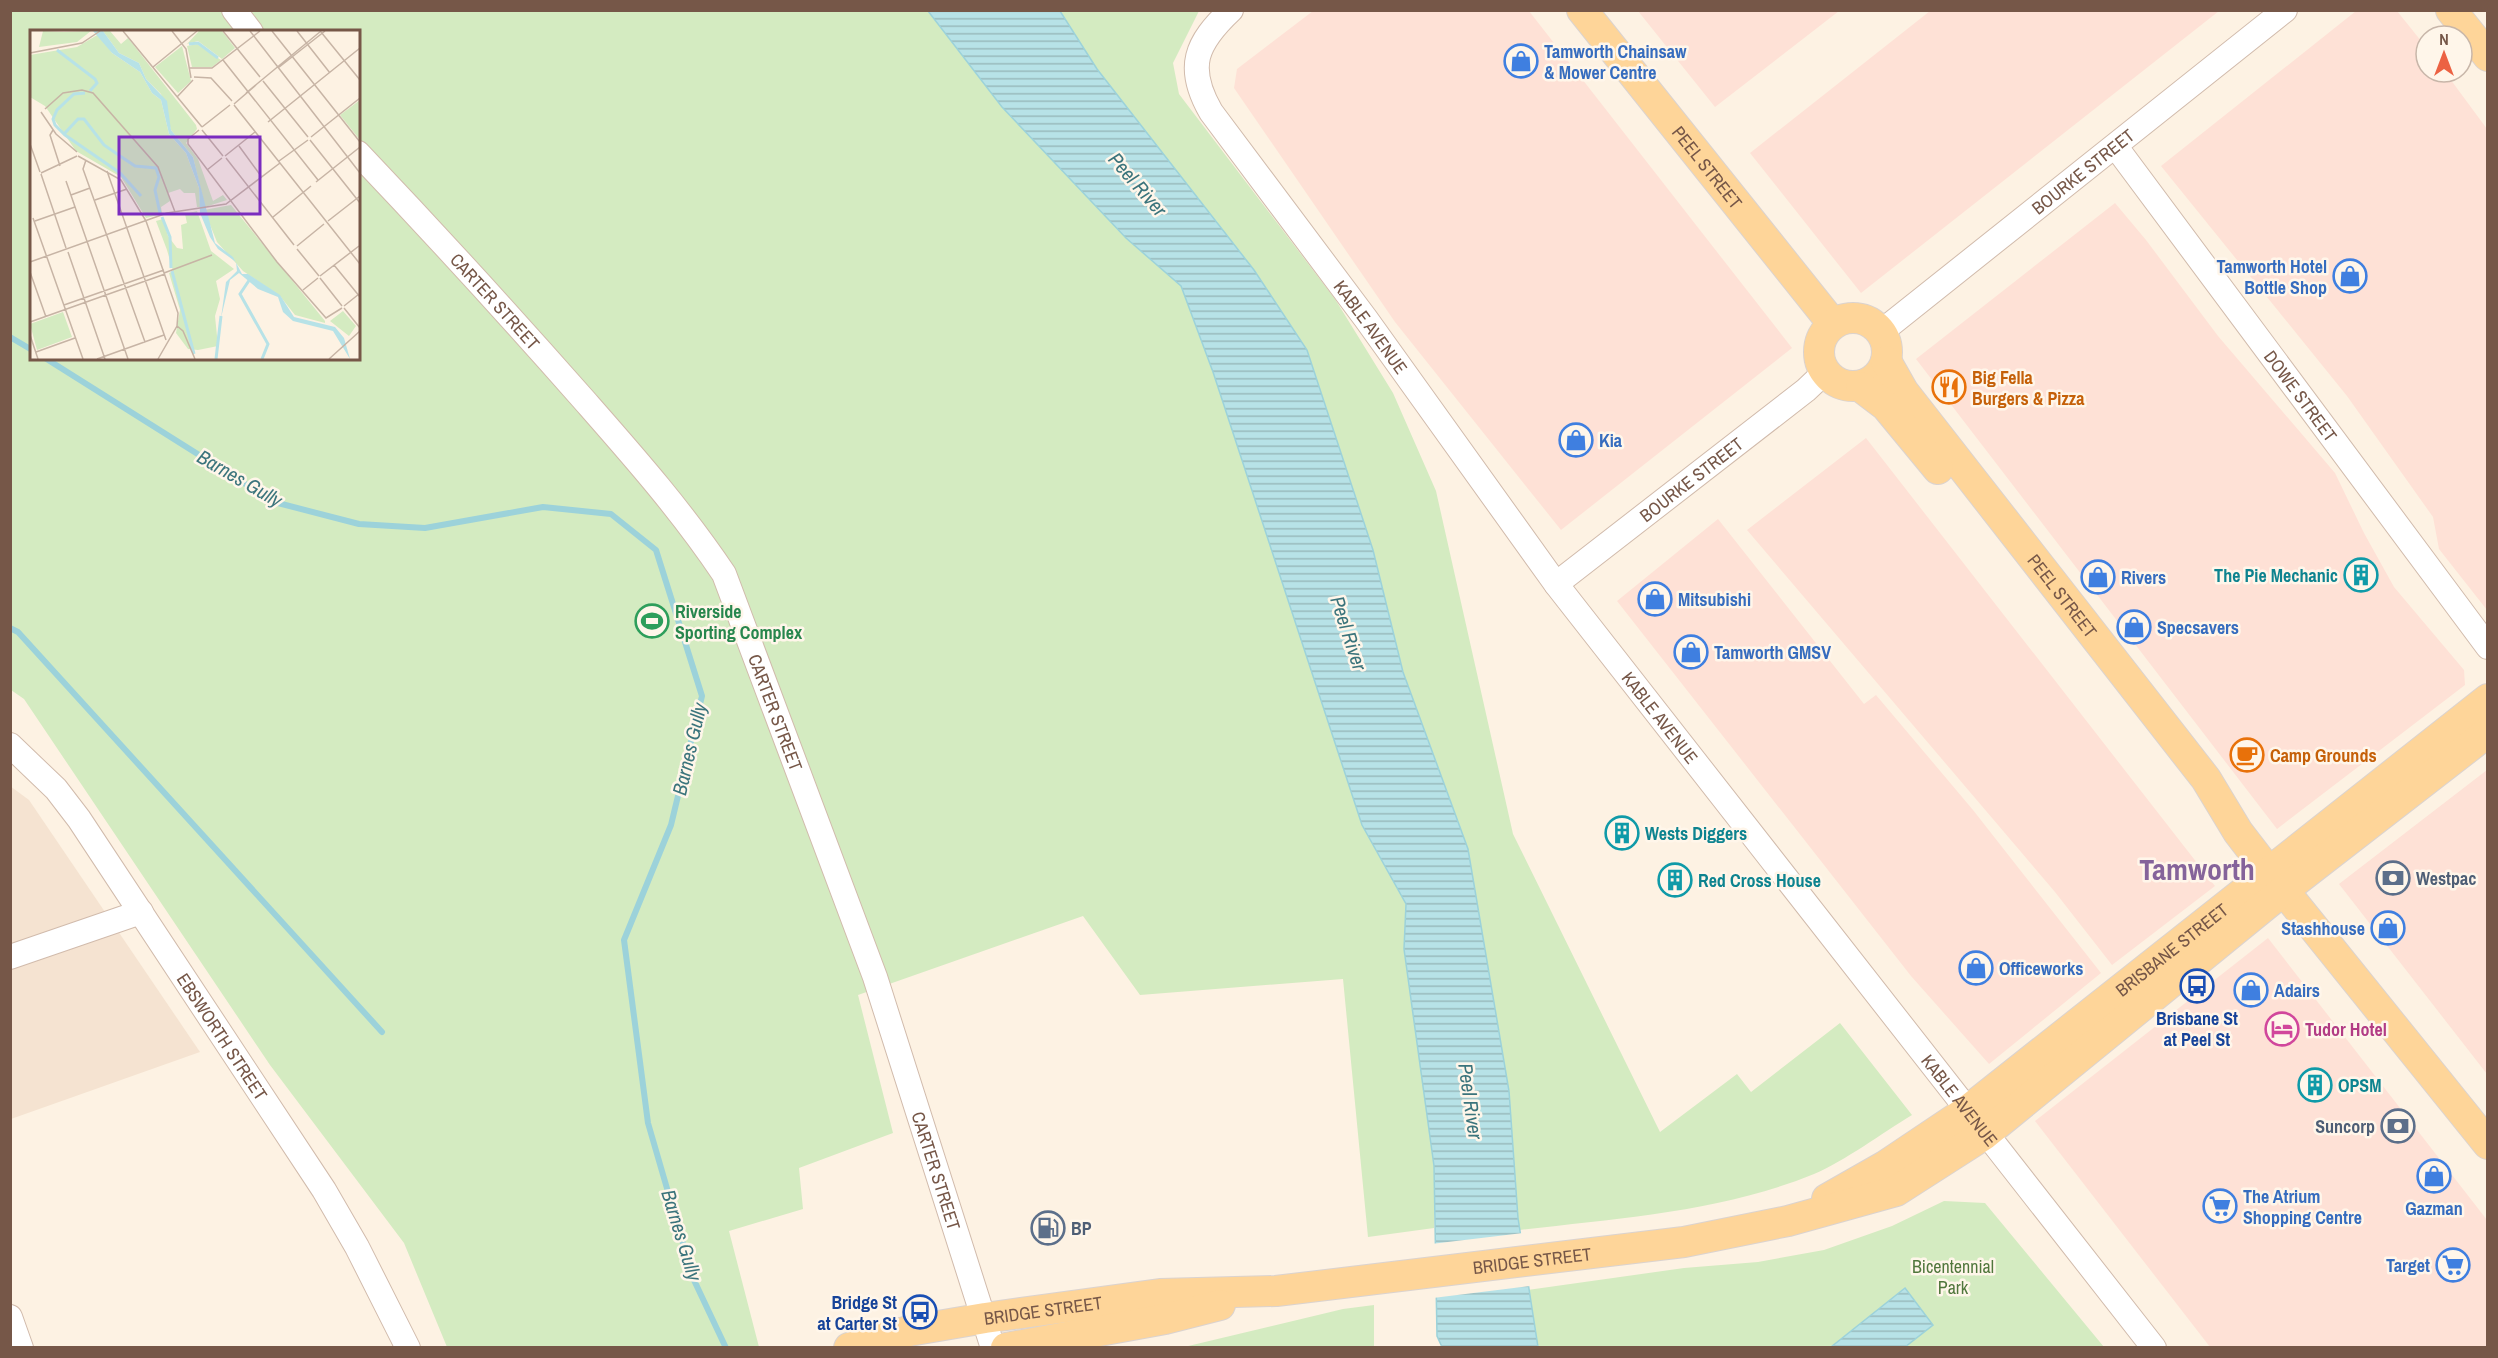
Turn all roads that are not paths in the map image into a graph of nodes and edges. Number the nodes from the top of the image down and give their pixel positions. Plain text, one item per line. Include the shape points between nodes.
1 (234, 10) edge
2 (1231, 10) edge
3 (1582, 10) edge
4 (2284, 10) edge
5 (2451, 10) edge
6 (250, 30) edge
7 (2487, 56) edge
8 (2116, 147) junction
9 (360, 155) edge
10 (1833, 324) junction
11 (1881, 332) junction
12 (1886, 361) junction
13 (1825, 372) junction
14 (1861, 387) junction
15 (1556, 584) junction
16 (2487, 647) edge
17 (2487, 699) edge
18 (2487, 732) edge
19 (10, 745) edge
20 (2238, 832) junction
21 (2276, 881) junction
22 (141, 912) junction
23 (10, 957) edge
24 (1976, 1122) junction
25 (2487, 1143) edge
26 (1276, 1291) junction
27 (10, 1317) edge
28 (985, 1318) junction
29 (21, 1347) edge
30 (406, 1347) edge
31 (849, 1347) edge
32 (993, 1347) edge
33 (1005, 1347) edge
34 (2154, 1347) edge

1 - 6 street
2 - 15 street, KABLE AVENUE via 1203,39 1197,68 1202,96 1211,112
3 - 10 main road, PEEL STREET
4 - 8 street, BOURKE STREET
5 - 7 main road
8 - 11 street, BOURKE STREET
8 - 16 street, DOWE STREET
9 - 28 street, CARTER STREET via 501,305 662,489 724,574 875,977
10 - 11 main road via 1853,318 1874,325
10 - 13 main road via 1820,341 1820,363
11 - 12 main road via 1886,342
12 - 14 main road via 1875,379
12 - 20 main road, PEEL STREET via 1903,392 2206,779
13 - 14 main road via 1844,385
13 - 15 street, BOURKE STREET via 1788,405
14 - 20 main road, PEEL STREET via 1886,406 2044,598 2193,790
15 - 24 street, KABLE AVENUE
17 - 21 main road, BRISBANE STREET
18 - 21 main road, BRISBANE STREET
19 - 22 street, EBSWORTH STREET via 62,796
20 - 21 main road, PEEL STREET
21 - 24 main road, BRISBANE STREET
21 - 25 main road, PEEL STREET
22 - 23 street
22 - 30 street, EBSWORTH STREET via 324,1190
24 - 26 main road, BRIDGE STREET via 1896,1191 1788,1221 1684,1242
24 - 34 street, KABLE AVENUE
26 - 28 main road, BRIDGE STREET via 1160,1294
26 - 33 main road, BRIDGE STREET via 1165,1319
27 - 29 street
28 - 31 main road, BRIDGE STREET via 909,1331
28 - 32 street, CARTER STREET

